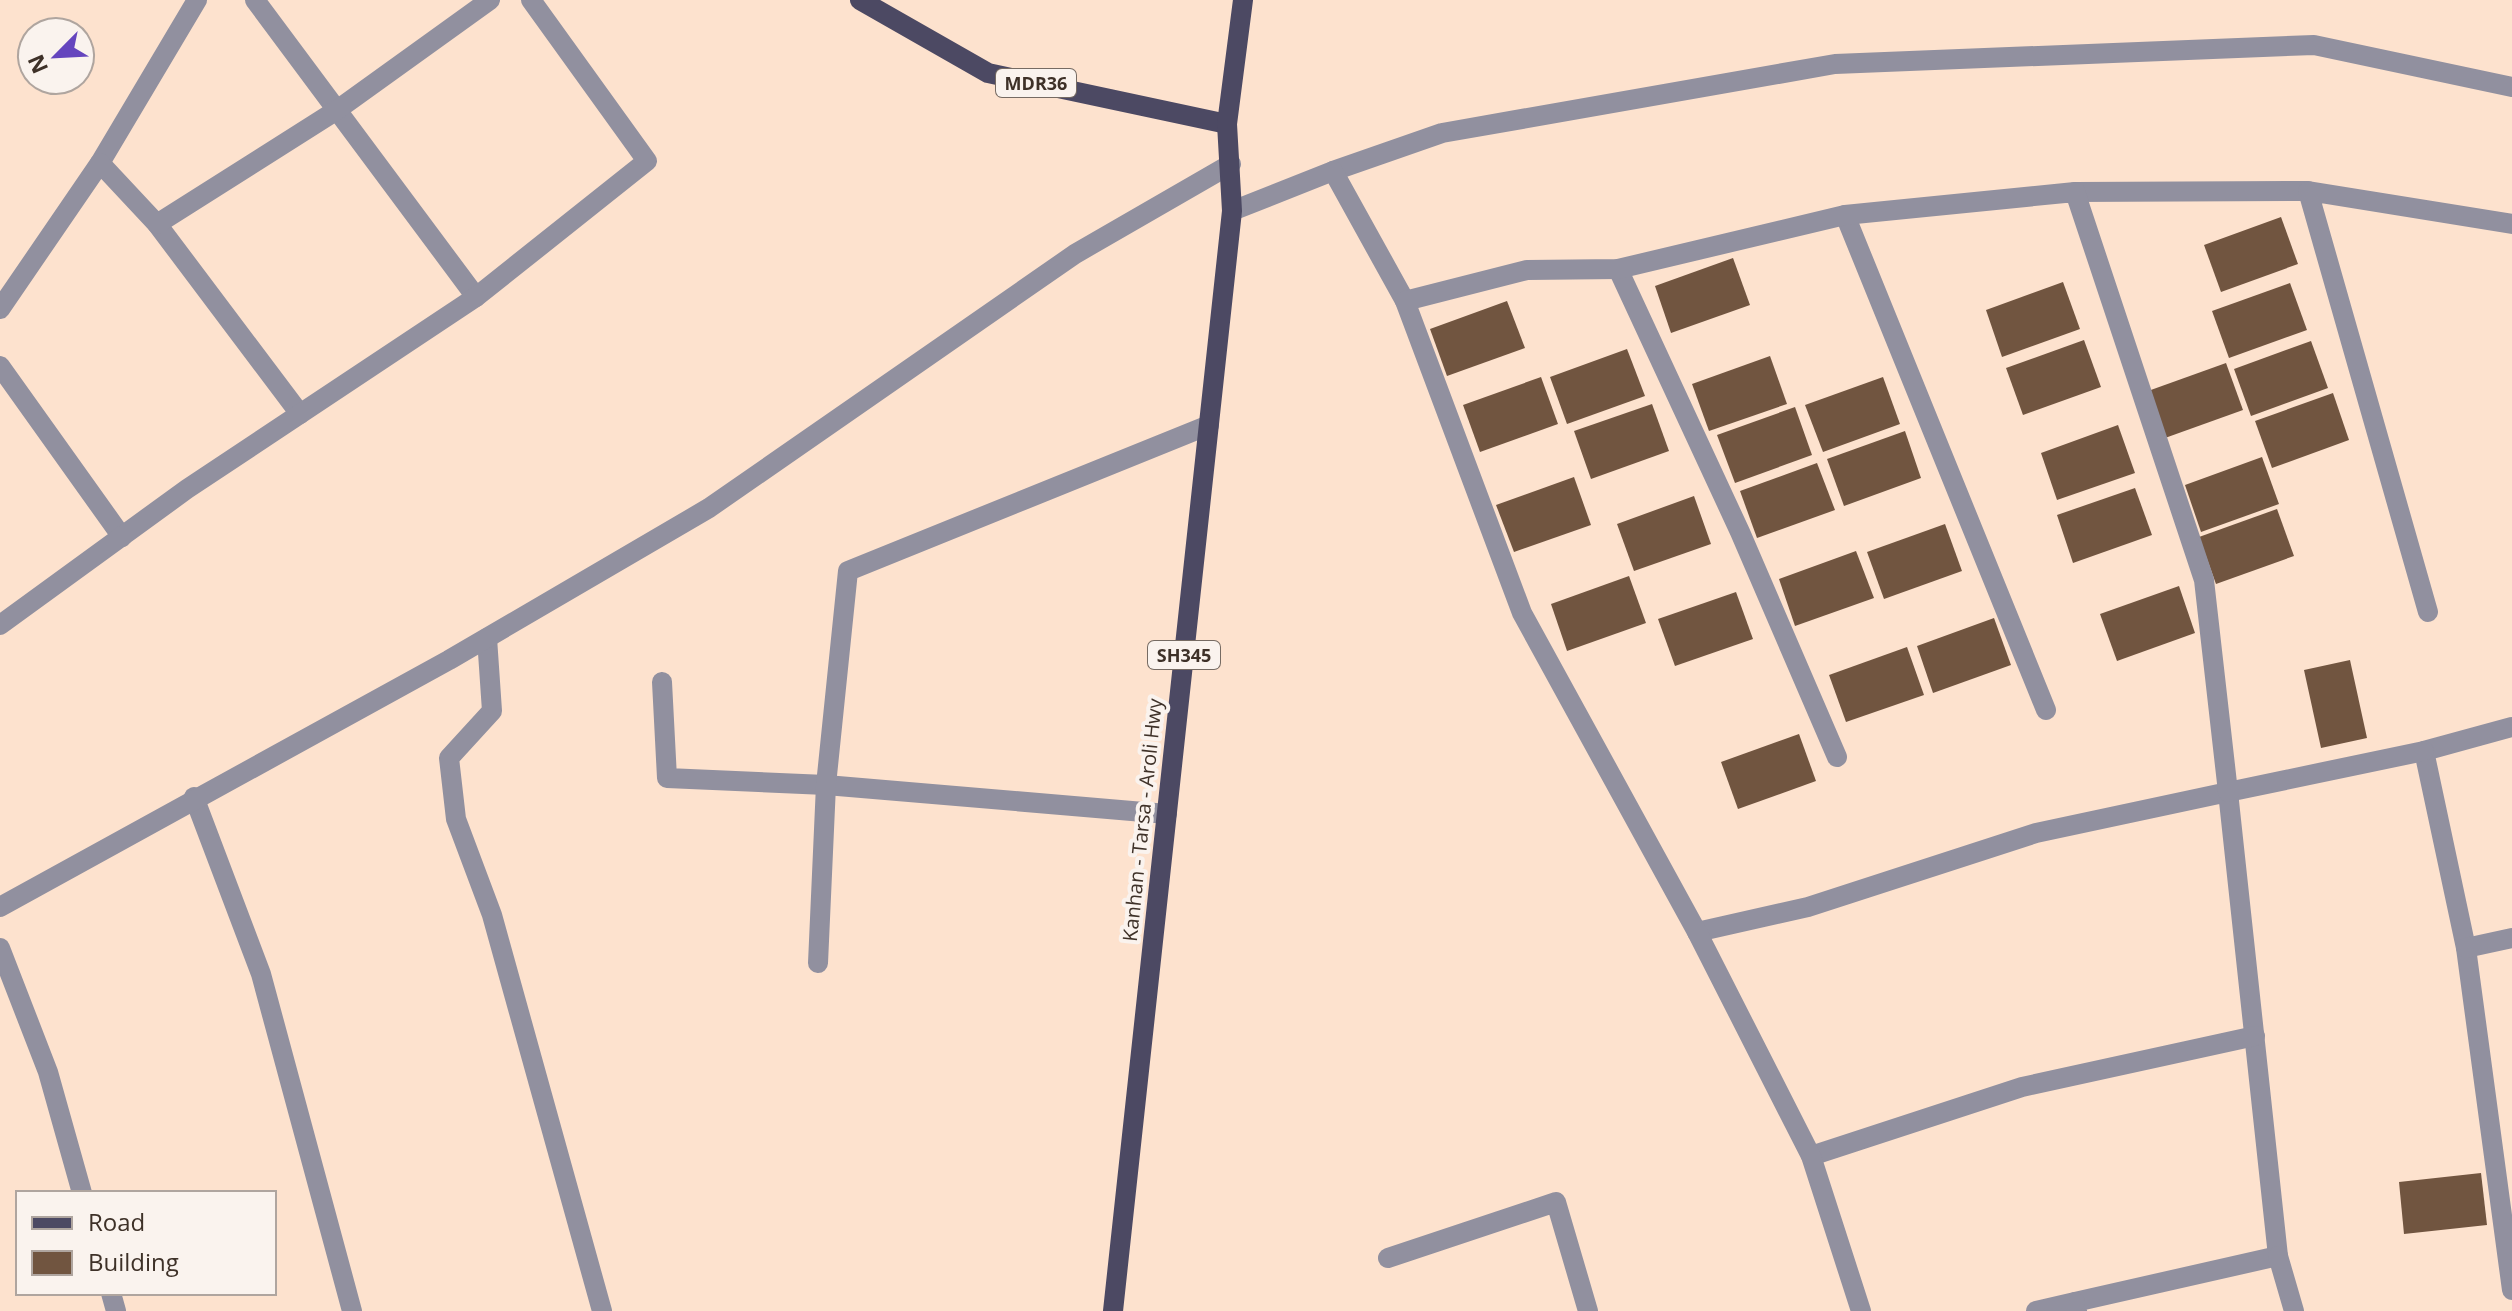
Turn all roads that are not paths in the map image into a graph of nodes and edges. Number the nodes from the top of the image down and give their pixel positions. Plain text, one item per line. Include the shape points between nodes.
1 (197, 0) edge
2 (255, 0) edge
3 (490, 0) edge
4 (531, 0) edge
5 (860, 0) edge
6 (1243, 0) edge
7 (2512, 87) edge
8 (337, 110) junction
9 (1227, 124) junction
10 (100, 163) junction
11 (1231, 164) junction
12 (1333, 171) junction
13 (2308, 191) junction
14 (2075, 192) junction
15 (1232, 211) junction
16 (1845, 215) junction
17 (157, 224) junction
18 (2512, 224) edge
19 (1618, 269) junction
20 (476, 297) junction
21 (1405, 301) junction
22 (0, 309) edge
23 (0, 366) edge
24 (300, 414) junction
25 (1209, 425) junction
26 (122, 537) junction
27 (2428, 612) dead end
28 (0, 625) edge
29 (487, 638) junction
30 (662, 682) dead end
31 (2046, 710) dead end
32 (2512, 727) edge
33 (2424, 751) junction
34 (1837, 757) dead end
35 (826, 785) junction
36 (2228, 792) junction
37 (194, 797) junction
38 (1167, 814) junction
39 (0, 907) edge
40 (1697, 932) junction
41 (2512, 938) edge
42 (0, 948) edge
43 (2466, 948) junction
44 (818, 963) dead end
45 (2255, 1036) junction
46 (1811, 1156) junction
47 (81, 1191) edge
48 (2278, 1256) junction
49 (1388, 1258) dead end
50 (2512, 1290) edge
51 (2076, 1306) edge
52 (352, 1311) edge
53 (602, 1311) edge
54 (1113, 1311) edge
55 (1588, 1311) edge
56 (1861, 1311) edge
57 (2036, 1311) edge
58 (2294, 1311) edge

1 - 10 street
2 - 8 street
3 - 8 street
4 - 20 street via 647,161
5 - 9 main road, MDR36 via 988,73
6 - 9 main road, Kanhan - Tarsa - Aroli Hwy / SH345
7 - 12 street via 2314,45 1835,64 1442,133
8 - 17 street
8 - 20 street
9 - 11 main road, Kanhan - Tarsa - Aroli Hwy / SH345
10 - 17 street
10 - 22 street
11 - 15 main road, Kanhan - Tarsa - Aroli Hwy / SH345
11 - 29 street via 1075,254 709,508
12 - 15 street
12 - 21 street
13 - 14 street
13 - 18 street
13 - 27 street
14 - 16 street
14 - 36 street via 2204,580
15 - 25 main road, Kanhan - Tarsa - Aroli Hwy / SH345
16 - 19 street
16 - 31 street
17 - 24 street
19 - 21 street via 1527,270
19 - 34 street
20 - 24 street
21 - 40 street via 1522,613
23 - 26 street
24 - 26 street
25 - 35 street via 848,571
25 - 38 main road, Kanhan - Tarsa - Aroli Hwy / SH345
26 - 28 street
29 - 37 street
29 - 53 street via 492,711 449,758 456,819 492,915
30 - 35 street via 667,778
32 - 33 street
33 - 36 street
33 - 43 street
35 - 38 street
35 - 44 street
36 - 40 street via 2036,833 1808,907
36 - 45 street
37 - 39 street
37 - 52 street via 261,974
38 - 54 main road, Kanhan - Tarsa - Aroli Hwy / SH345
40 - 46 street
41 - 43 street
42 - 47 street via 48,1072
43 - 50 street
45 - 46 street via 2022,1087
45 - 48 street
46 - 56 street
48 - 51 street
48 - 58 street
49 - 55 street via 1556,1202
51 - 57 street

